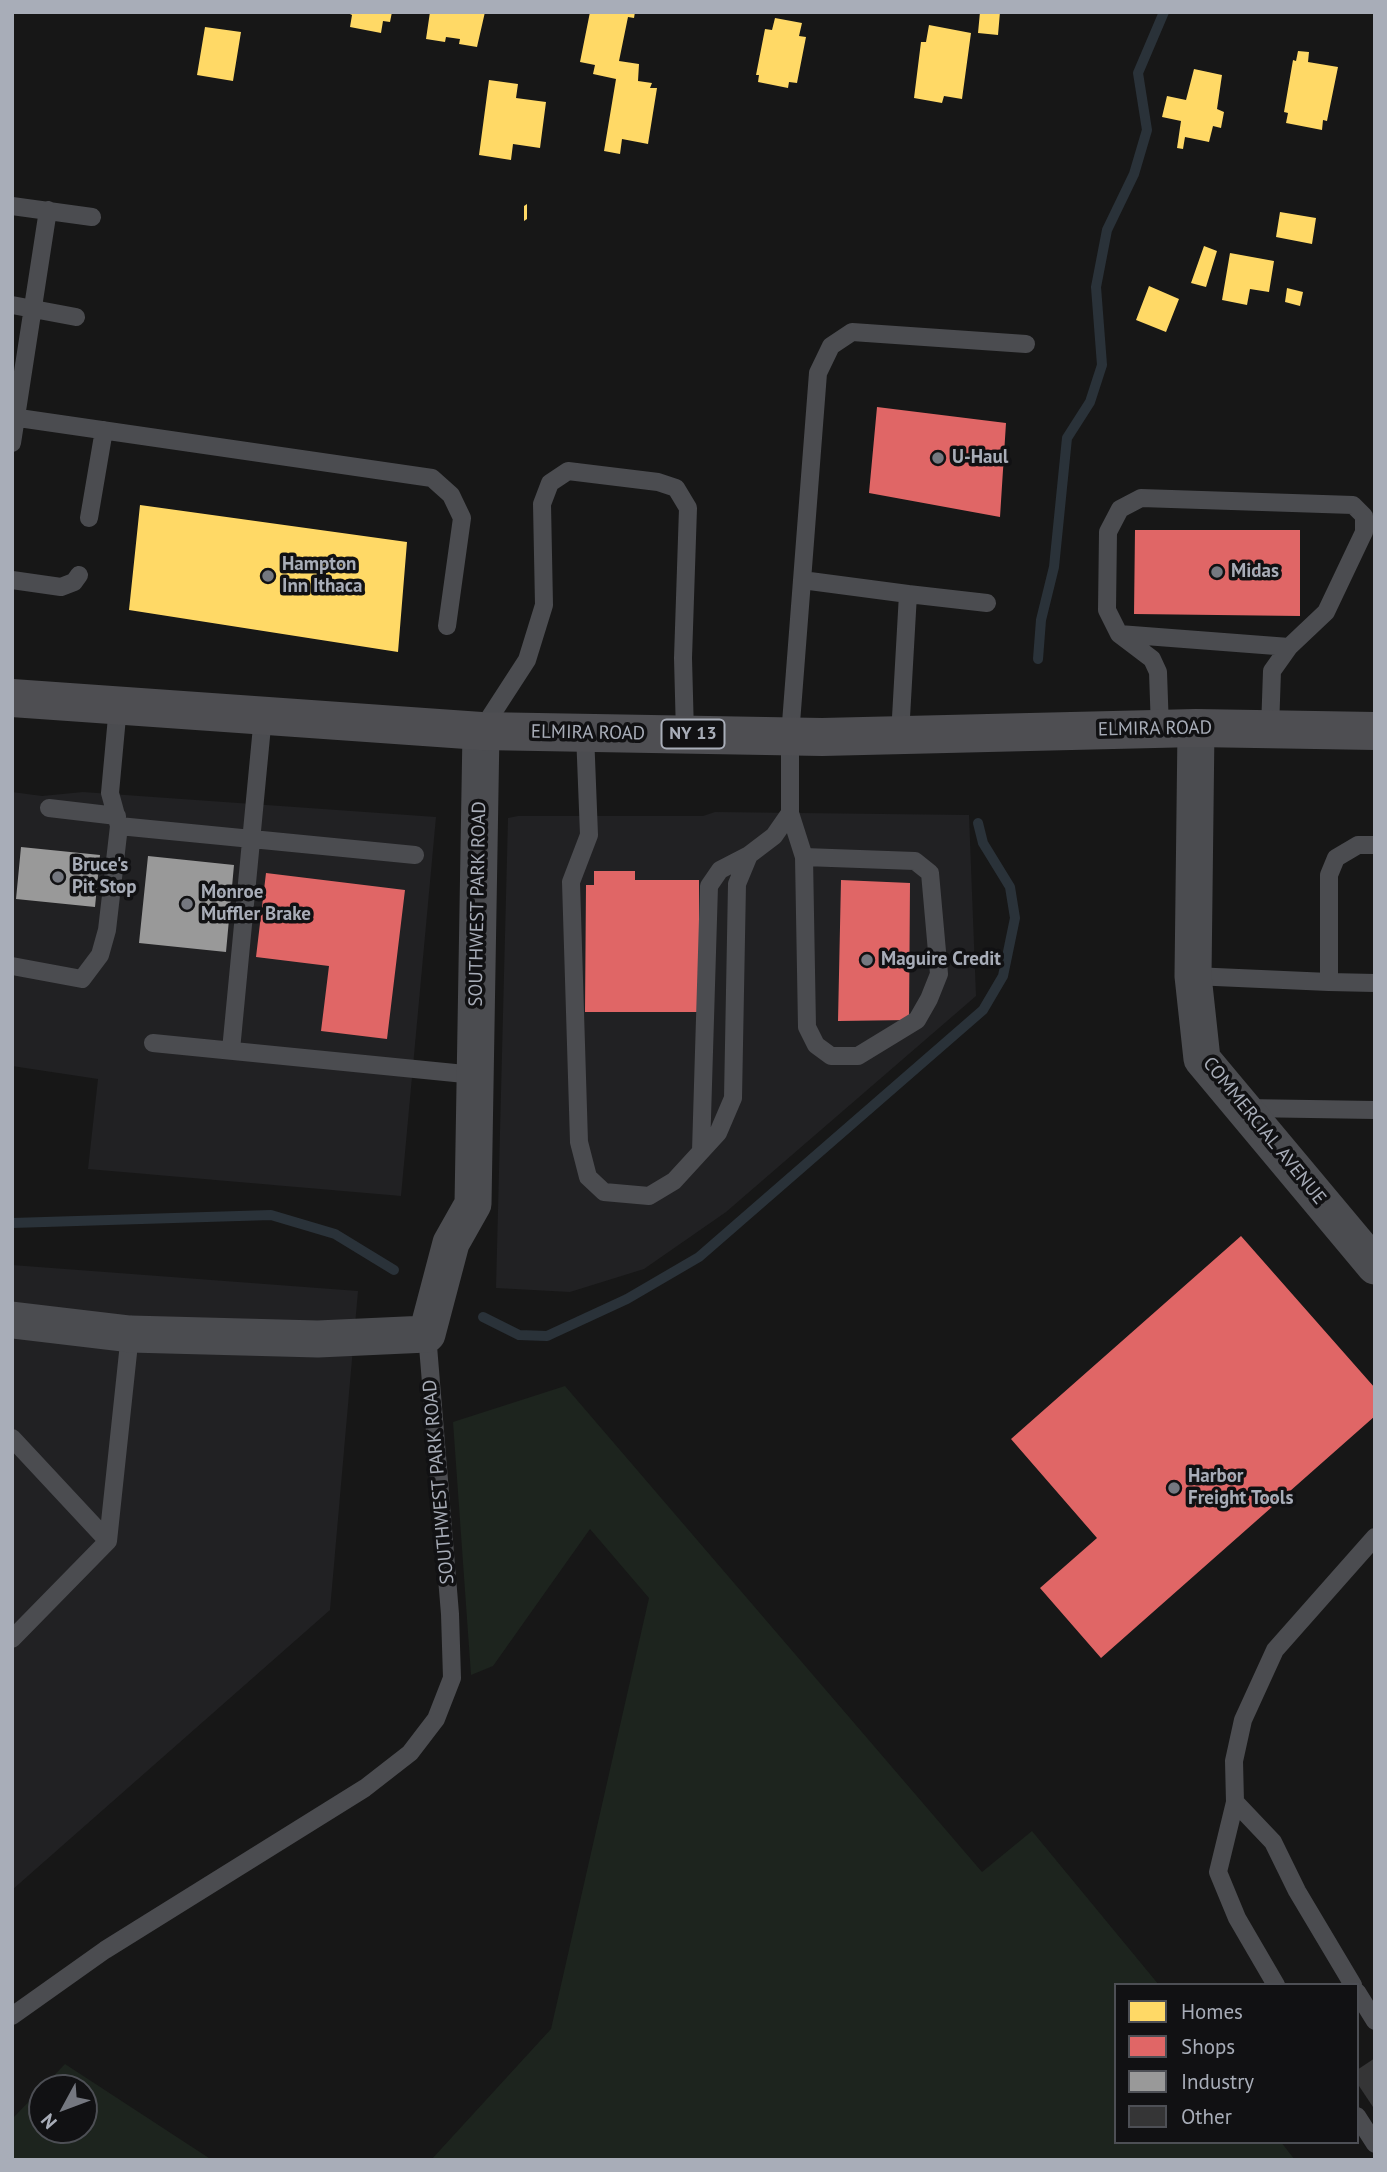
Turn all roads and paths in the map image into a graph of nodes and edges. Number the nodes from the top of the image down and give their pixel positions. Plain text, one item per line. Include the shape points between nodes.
1 (12, 206) edge
2 (48, 210) junction
3 (92, 217) dead end
4 (12, 305) edge
5 (33, 308) junction
6 (76, 317) dead end
7 (1026, 344) dead end
8 (15, 418) edge
9 (104, 430) junction
10 (12, 443) edge
11 (89, 518) dead end
12 (79, 575) dead end
13 (12, 580) edge
14 (802, 580) junction
15 (908, 594) junction
16 (987, 603) dead end
17 (447, 626) dead end
18 (1119, 634) junction
19 (1289, 647) junction
20 (12, 698) edge
21 (118, 706) junction
22 (263, 716) junction
23 (1178, 728) junction
24 (1270, 729) junction
25 (481, 731) junction
26 (1375, 731) edge
27 (585, 733) junction
28 (685, 734) junction
29 (900, 735) junction
30 (790, 736) junction
31 (49, 807) dead end
32 (790, 813) junction
33 (118, 821) junction
34 (251, 839) junction
35 (1375, 845) edge
36 (415, 855) dead end
37 (749, 855) junction
38 (804, 857) junction
39 (12, 966) edge
40 (1193, 976) junction
41 (1329, 982) junction
42 (1375, 983) edge
43 (153, 1043) dead end
44 (231, 1050) junction
45 (475, 1075) junction
46 (1242, 1108) junction
47 (1375, 1110) edge
48 (701, 1151) junction
49 (1375, 1266) edge
50 (12, 1320) edge
51 (130, 1334) junction
52 (427, 1334) junction
53 (12, 1438) edge
54 (1375, 1537) edge
55 (108, 1541) junction
56 (12, 1639) edge
57 (1235, 1802) junction
58 (1275, 1983) edge
59 (1352, 1983) edge
60 (1359, 1995) edge
61 (12, 2016) edge
62 (1375, 2021) edge
63 (1359, 2119) edge
64 (1375, 2144) edge

1 - 2 lane
2 - 3 lane
2 - 5 lane
4 - 5 lane
5 - 6 lane
5 - 8 lane
7 - 14 lane via 852,332 831,346 818,373
8 - 9 lane
8 - 10 lane
9 - 11 lane
9 - 17 lane via 432,478 451,495 462,517
12 - 13 lane via 61,587
14 - 15 lane
14 - 30 lane
15 - 16 lane
15 - 29 lane
18 - 19 lane
18 - 19 lane via 1107,610 1108,532 1120,509 1141,498 1353,505 1364,516 1364,532 1326,612
18 - 23 lane via 1152,659
19 - 24 lane via 1272,671
20 - 21 highway, ELMIRA ROAD / NY 13
21 - 22 highway, ELMIRA ROAD / NY 13
21 - 33 lane via 110,793
22 - 25 highway, ELMIRA ROAD / NY 13
22 - 34 lane
23 - 24 highway, ELMIRA ROAD / NY 13
23 - 29 highway, ELMIRA ROAD / NY 13
23 - 40 street, COMMERCIAL AVENUE
24 - 26 highway, ELMIRA ROAD / NY 13
25 - 27 highway, ELMIRA ROAD / NY 13
25 - 28 lane via 527,660 544,605 542,504 550,483 568,471 658,482 676,488 688,508
25 - 45 street, SOUTHWEST PARK ROAD
27 - 28 highway, ELMIRA ROAD / NY 13
27 - 48 lane via 589,835 571,882 579,1142 588,1177 604,1192 649,1196 674,1181
28 - 30 highway, ELMIRA ROAD / NY 13
29 - 30 highway, ELMIRA ROAD / NY 13
30 - 32 lane
31 - 33 lane
32 - 37 lane via 774,836
32 - 38 lane
33 - 34 lane
33 - 39 lane via 107,930 100,956 82,979
34 - 36 lane
34 - 44 lane
35 - 41 lane via 1358,845 1336,858 1329,875
37 - 48 lane via 737,884 733,1098 718,1133
37 - 48 lane via 720,870 709,886
38 - 38 lane via 807,1027 816,1045 831,1056 858,1056 917,1020 939,974 930,873 915,861
40 - 41 lane
40 - 46 street, COMMERCIAL AVENUE via 1202,1059
41 - 42 lane
43 - 44 lane
44 - 45 lane
45 - 52 street, SOUTHWEST PARK ROAD via 473,1204 451,1243
46 - 47 lane
46 - 49 street, COMMERCIAL AVENUE
50 - 51 street
51 - 52 street via 318,1339
51 - 55 lane
52 - 61 lane, SOUTHWEST PARK ROAD via 452,1678 436,1719 410,1753 365,1788 105,1950
53 - 55 lane
54 - 57 lane via 1275,1650 1243,1720 1234,1761
55 - 56 lane
57 - 58 lane via 1218,1872 1237,1918
57 - 59 lane via 1273,1842
60 - 62 lane
63 - 64 lane

